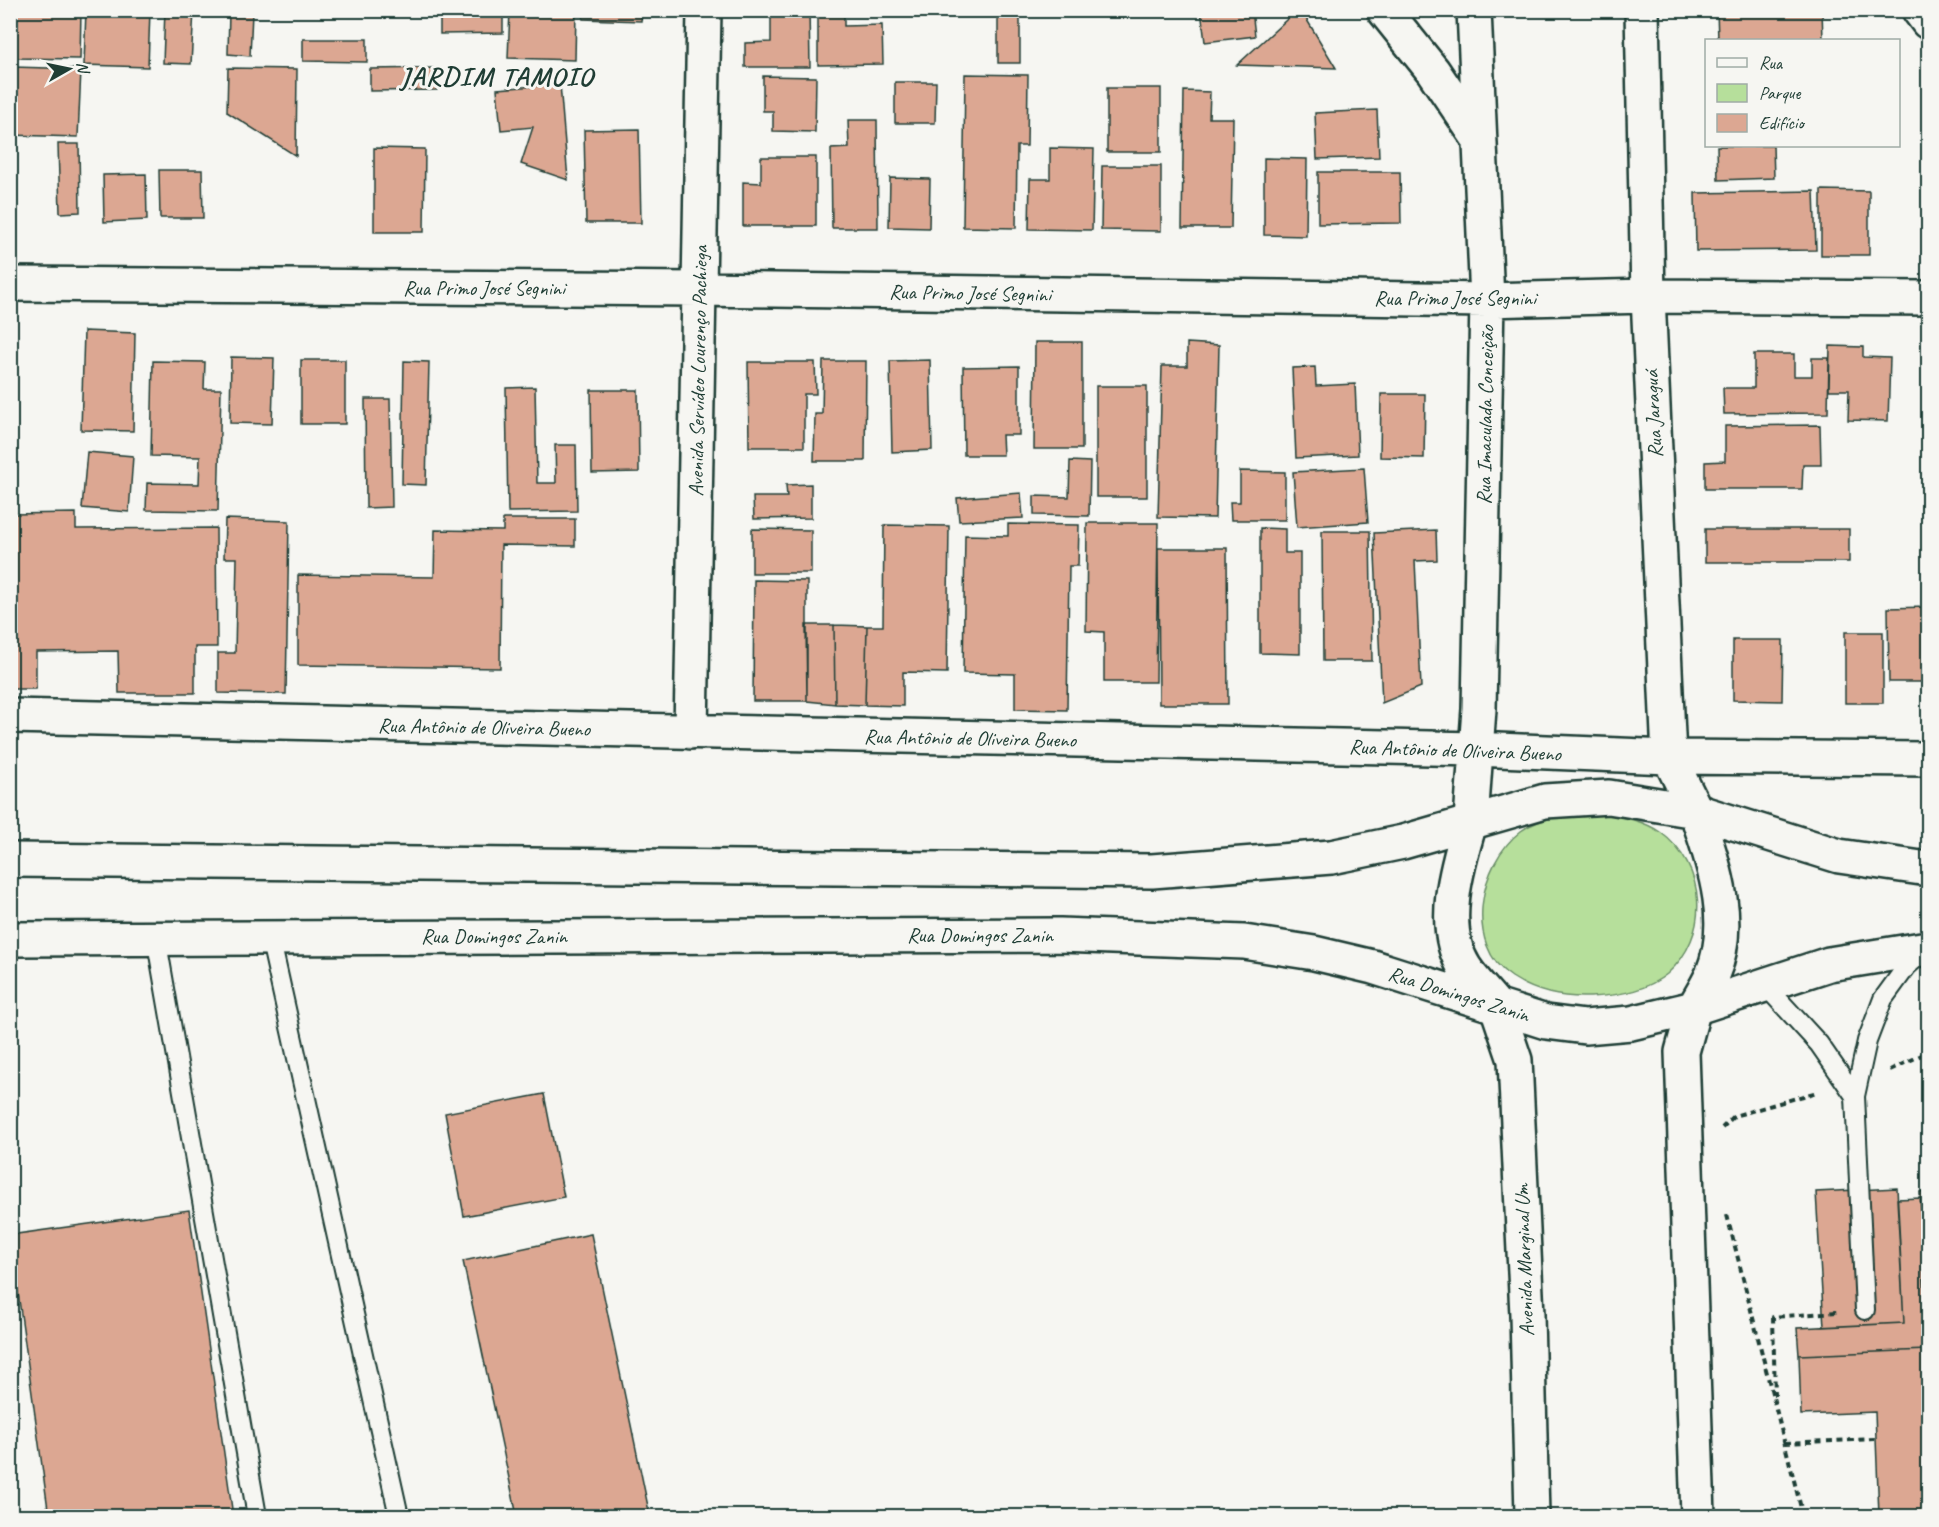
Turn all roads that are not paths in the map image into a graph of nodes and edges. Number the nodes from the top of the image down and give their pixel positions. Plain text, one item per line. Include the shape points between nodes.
1 (704, 10) edge
2 (1384, 10) edge
3 (1474, 10) edge
4 (1642, 10) edge
5 (1919, 10) edge
6 (1929, 22) edge
7 (1479, 139) junction
8 (10, 284) edge
9 (699, 289) junction
10 (1648, 296) junction
11 (1929, 298) edge
12 (1487, 300) junction
13 (10, 716) edge
14 (691, 732) junction
15 (1475, 749) junction
16 (1669, 758) junction
17 (1929, 759) edge
18 (1696, 812) junction
19 (1471, 820) junction
20 (10, 860) edge
21 (1929, 869) edge
22 (156, 937) junction
23 (270, 937) junction
24 (10, 939) edge
25 (1927, 948) edge
26 (1764, 984) junction
27 (1497, 1007) junction
28 (1694, 1008) junction
29 (1855, 1086) junction
30 (1865, 1310) dead end
31 (257, 1516) edge
32 (399, 1516) edge
33 (1532, 1516) edge
34 (1698, 1516) edge

1 - 9 street, Avenida Servídeo Lourenço Pachiega
2 - 7 street via 1433,71
3 - 7 street, Rua Imaculada Conceição
4 - 10 street, Rua Jaraguá
5 - 6 street
7 - 12 street, Rua Imaculada Conceição
8 - 9 street, Rua Primo José Segnini
9 - 12 street, Rua Primo José Segnini
9 - 14 street, Avenida Servídeo Lourenço Pachiega
10 - 11 street, Rua Primo José Segnini
10 - 12 street, Rua Primo José Segnini
10 - 16 street, Rua Jaraguá
12 - 15 street, Rua Imaculada Conceição
13 - 14 street, Rua Antônio de Oliveira Bueno
14 - 15 street, Rua Antônio de Oliveira Bueno
15 - 16 street, Rua Antônio de Oliveira Bueno
15 - 19 street, Rua Imaculada Conceição
16 - 17 street, Rua Antônio de Oliveira Bueno
16 - 18 street, Rua Jaraguá
18 - 19 street via 1609,797 1545,801
18 - 21 street via 1839,856
18 - 28 street, Rua Jaraguá via 1721,895 1721,933 1713,974
19 - 20 street via 1403,842 1331,857 1152,871
19 - 27 street, Rua Imaculada Conceição via 1457,867 1452,911 1455,938 1464,966
22 - 23 street, Rua Domingos Zanin
22 - 24 street, Rua Domingos Zanin
22 - 31 lane
23 - 27 street, Rua Domingos Zanin via 1060,934 1244,942 1373,967
23 - 32 lane
25 - 26 street, Rua Domingos Zanin via 1829,964
25 - 29 lane via 1907,966 1883,999
26 - 28 street, Rua Domingos Zanin
26 - 29 lane
27 - 28 street, Rua Domingos Zanin via 1546,1022 1585,1027 1631,1023
27 - 33 street, Avenida Marginal Um via 1515,1060
28 - 34 street via 1682,1052
29 - 30 lane

